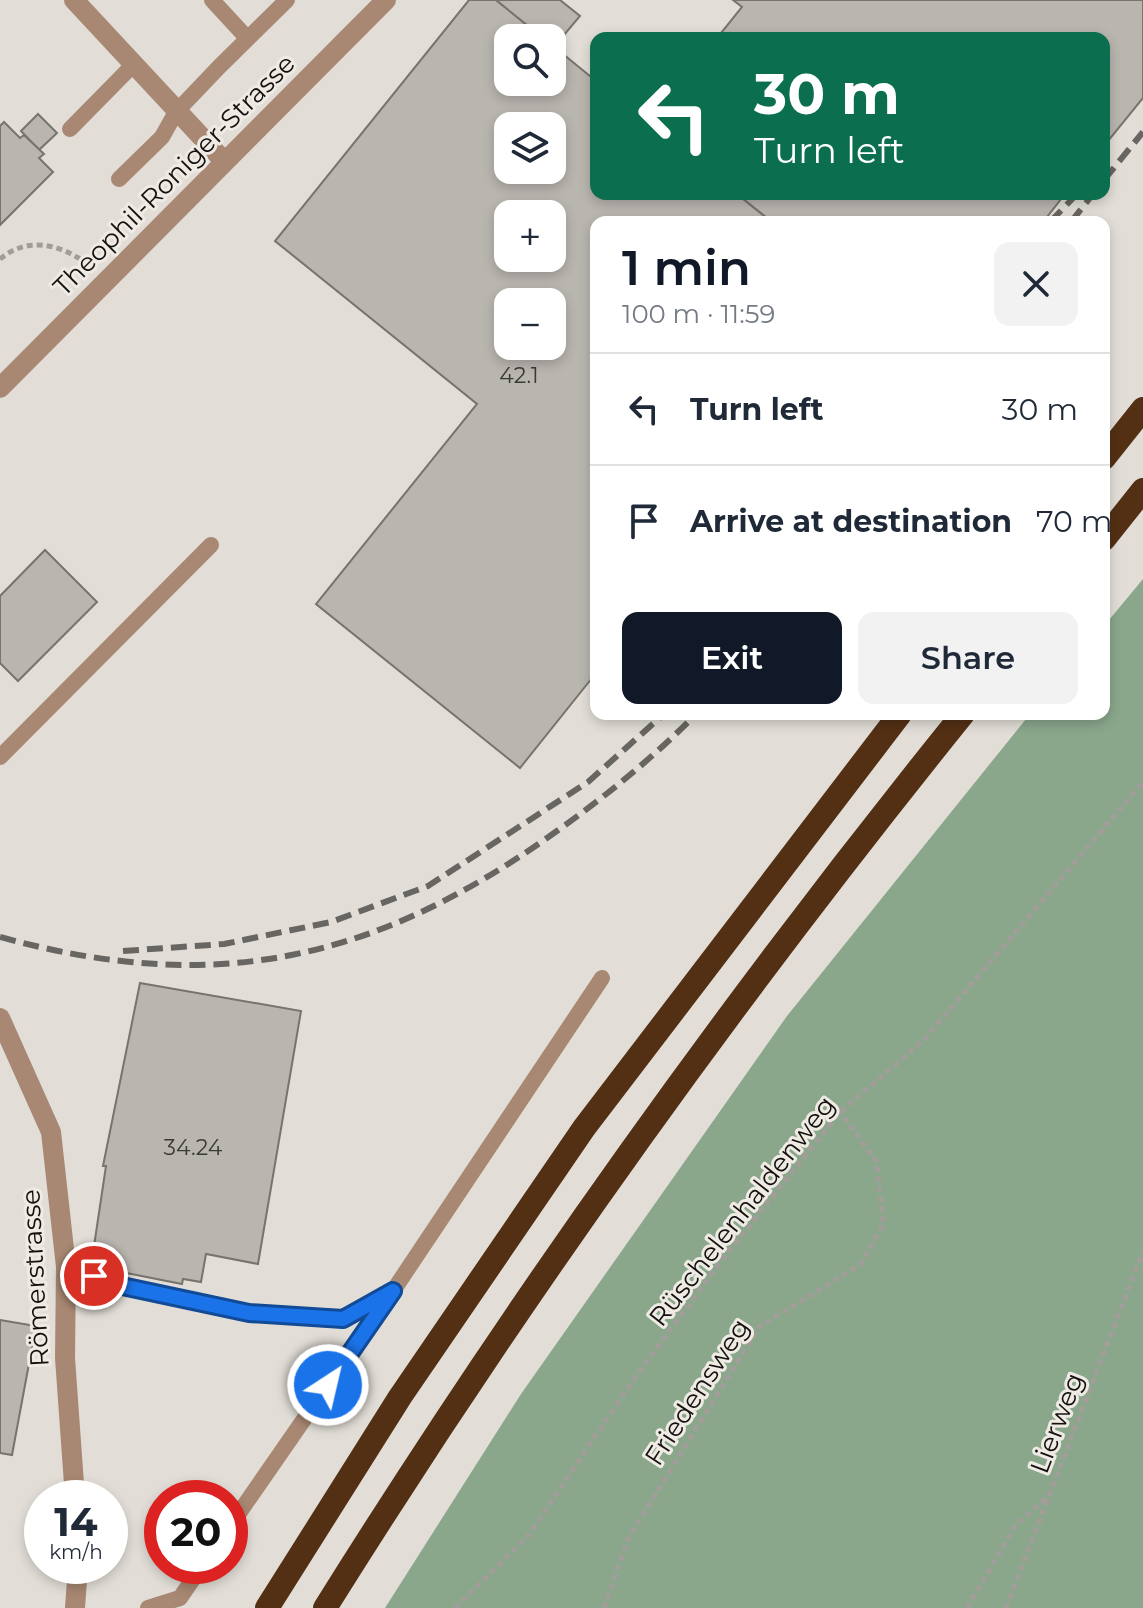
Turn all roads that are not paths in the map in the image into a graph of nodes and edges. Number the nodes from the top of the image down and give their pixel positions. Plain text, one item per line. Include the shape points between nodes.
1 (74, 0) edge
2 (212, 0) edge
3 (287, 0) edge
4 (386, 0) edge
5 (247, 38) junction
6 (133, 65) junction
7 (176, 112) junction
8 (70, 129) dead end
9 (223, 160) junction
10 (119, 179) dead end
11 (0, 388) edge
12 (1143, 409) edge
13 (1110, 450) edge
14 (1143, 490) edge
15 (1110, 531) edge
16 (211, 545) dead end
17 (895, 720) edge
18 (958, 720) edge
19 (0, 757) edge
20 (602, 978) dead end
21 (0, 1018) edge
22 (66, 1267) junction
23 (393, 1291) junction
24 (74, 1480) edge
25 (248, 1500) edge
26 (77, 1584) edge
27 (190, 1584) edge
28 (75, 1608) edge
29 (148, 1608) edge
30 (267, 1608) edge
31 (325, 1608) edge

1 - 6 street
2 - 5 lane
3 - 5 lane
4 - 9 street, Theophil-Roniger-Strasse
5 - 7 lane
6 - 7 street
6 - 8 lane
7 - 9 street
7 - 10 lane via 162,137
9 - 11 street, Theophil-Roniger-Strasse
12 - 13 highway
14 - 15 highway
16 - 19 lane
17 - 30 highway via 584,1128 408,1385
18 - 31 highway via 622,1162 499,1338
20 - 23 lane
21 - 22 street, Römerstrasse via 51,1132
22 - 23 lane via 122,1286 249,1313 343,1319
22 - 24 street, Römerstrasse via 65,1358
23 - 25 lane
26 - 28 street
27 - 29 lane via 180,1598

